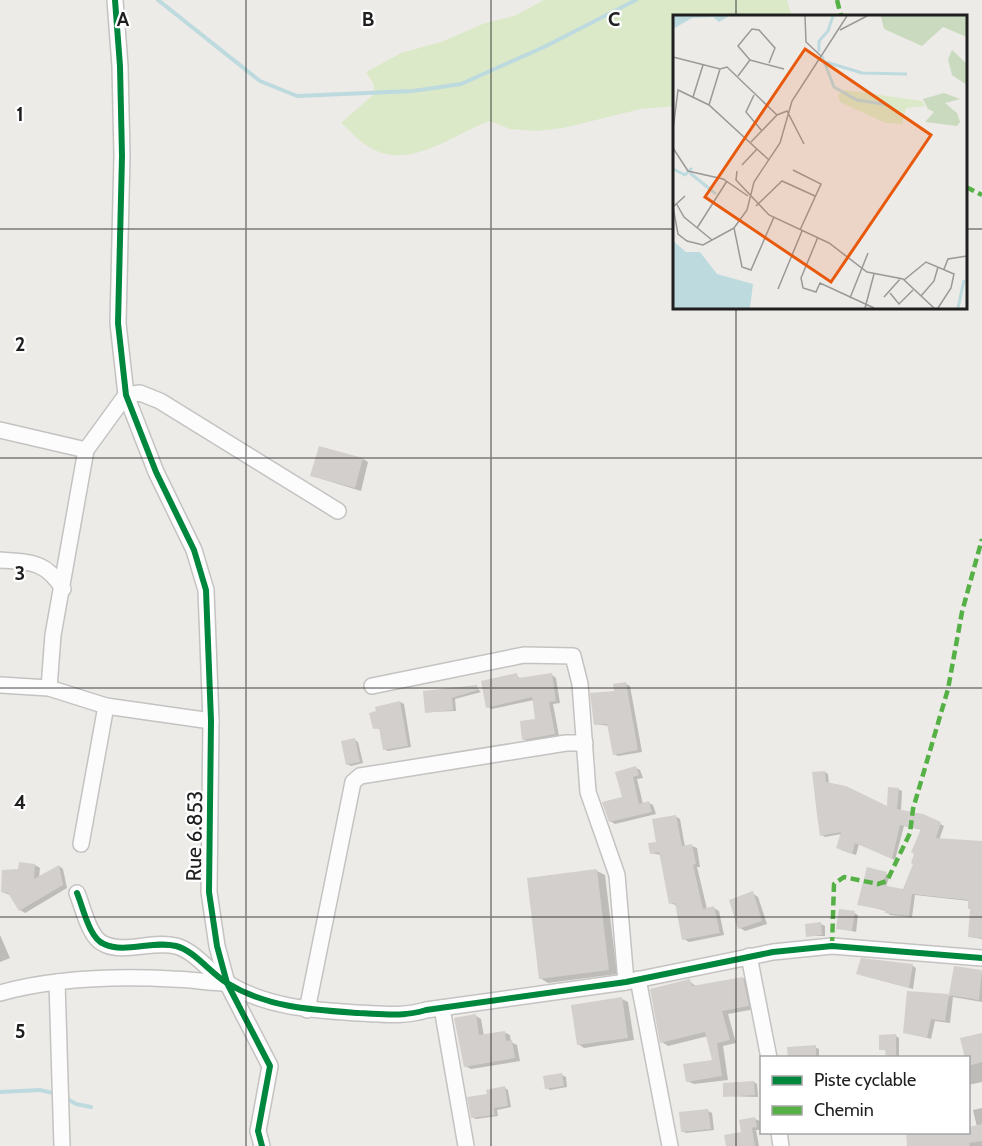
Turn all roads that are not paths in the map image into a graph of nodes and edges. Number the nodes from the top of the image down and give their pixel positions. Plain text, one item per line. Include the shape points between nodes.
1 (114, 0) edge
2 (126, 395) junction
3 (0, 430) edge
4 (86, 450) junction
5 (338, 511) dead end
6 (0, 560) edge
7 (63, 589) junction
8 (0, 685) edge
9 (372, 686) dead end
10 (49, 688) junction
11 (106, 706) junction
12 (211, 721) junction
13 (585, 743) junction
14 (81, 844) dead end
15 (77, 893) dead end
16 (749, 956) junction
17 (982, 958) edge
18 (632, 980) junction
19 (57, 982) junction
20 (227, 983) junction
21 (0, 993) edge
22 (442, 1008) junction
23 (307, 1010) junction
24 (769, 1056) edge
25 (62, 1146) edge
26 (262, 1146) edge
27 (466, 1146) edge
28 (670, 1146) edge

1 - 2 street, Rue 6.853 via 122,156 118,323
2 - 4 street
2 - 5 street via 140,393 160,401
2 - 12 street, Rue 6.853 via 156,472 194,550 206,590
3 - 4 street
4 - 7 street
6 - 7 street via 35,562 49,571
7 - 10 street via 53,635
8 - 10 street
9 - 13 street via 524,655 573,656 580,684
10 - 11 street
11 - 12 street
11 - 14 street
12 - 20 street, Rue 6.853 via 209,892
13 - 18 street via 588,792 617,875
13 - 23 street via 360,776 353,782
15 - 20 street via 96,939 105,945 178,946
16 - 17 street via 832,946
16 - 18 street
16 - 24 street
18 - 22 street
18 - 28 street
19 - 20 street via 172,979
19 - 21 street
19 - 25 street
20 - 23 street via 266,1001
20 - 26 street, Rue 6.853 via 270,1066 258,1131
22 - 23 street via 409,1015
22 - 27 street

